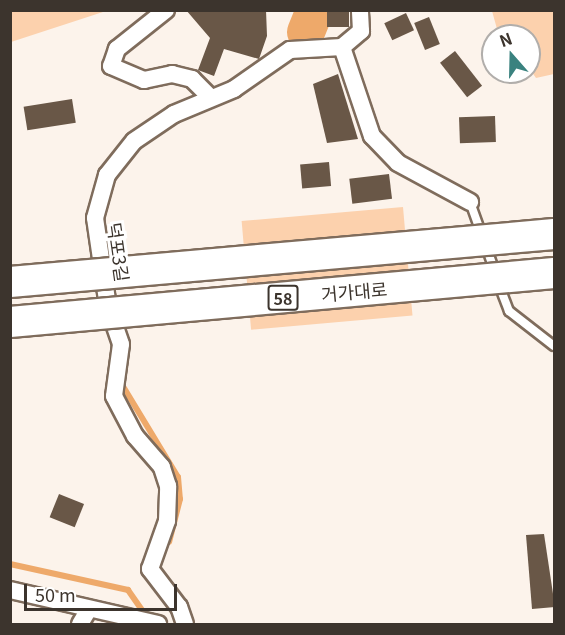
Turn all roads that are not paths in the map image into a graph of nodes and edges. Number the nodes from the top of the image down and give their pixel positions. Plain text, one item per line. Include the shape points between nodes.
1 (166, 10) edge
2 (360, 10) edge
3 (342, 47) junction
4 (210, 97) junction
5 (471, 202) joint
6 (555, 234) edge
7 (555, 273) edge
8 (10, 282) edge
9 (10, 322) edge
10 (555, 346) edge
11 (10, 590) edge
12 (89, 609) junction
13 (80, 624) edge
14 (158, 624) edge
15 (185, 624) edge

1 - 4 street via 117,49 111,66 144,80 172,74 192,79
2 - 3 street via 361,32
3 - 4 street, 덕포3길 via 290,50 234,89
3 - 5 street via 372,136 398,163
4 - 15 street, 덕포3길 via 134,141 107,175 94,218 108,307 121,344 114,396 135,436 162,467 168,486 167,521 150,569 179,607
5 - 10 lane via 508,311
6 - 8 highway, 58, bridge
7 - 9 highway, 거가대로 / 58, bridge
11 - 12 street
12 - 13 street
12 - 14 street

